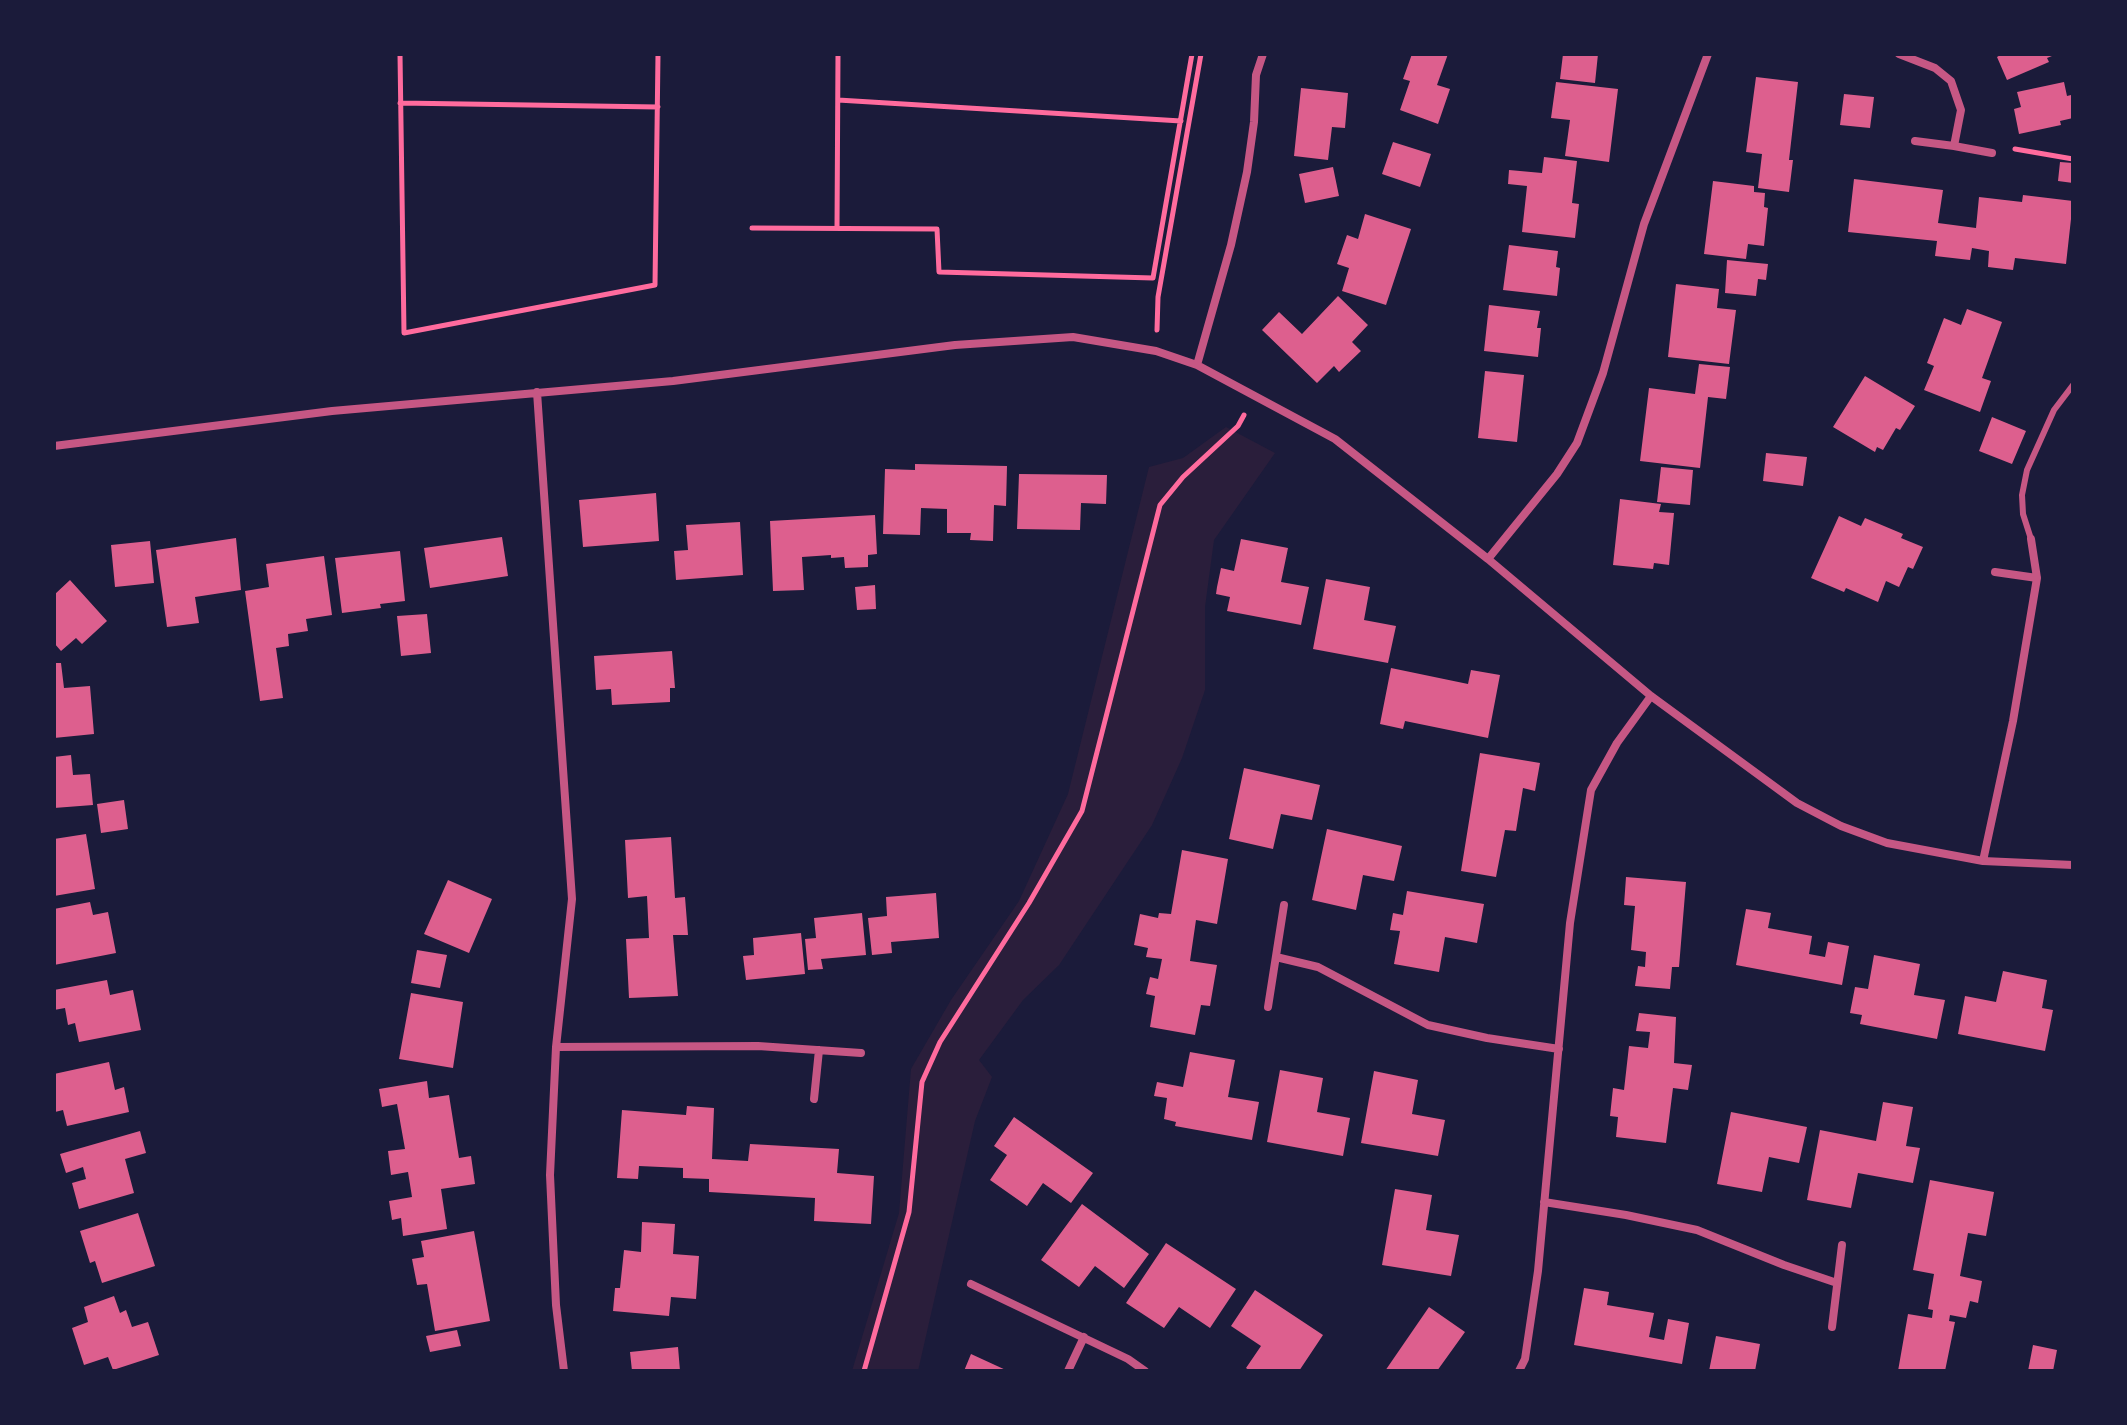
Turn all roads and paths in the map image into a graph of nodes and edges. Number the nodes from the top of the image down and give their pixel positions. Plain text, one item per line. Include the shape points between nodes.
1 (400, 54) edge
2 (658, 54) edge
3 (838, 54) edge
4 (1192, 54) edge
5 (1201, 54) edge
6 (1263, 54) edge
7 (1708, 54) edge
8 (1899, 54) edge
9 (838, 100) junction
10 (400, 103) junction
11 (658, 107) junction
12 (1181, 121) junction
13 (1915, 141) dead end
14 (1954, 146) junction
15 (1992, 153) joint
16 (2073, 159) edge
17 (752, 228) dead end
18 (837, 228) junction
19 (1156, 351) junction
20 (1197, 365) junction
21 (2073, 385) edge
22 (537, 392) junction
23 (1254, 394) junction
24 (54, 446) edge
25 (2031, 539) joint
26 (1488, 559) junction
27 (1995, 572) dead end
28 (2037, 578) junction
29 (1651, 696) junction
30 (1983, 861) junction
31 (2073, 865) edge
32 (1284, 905) dead end
33 (1276, 957) junction
34 (1268, 1007) dead end
35 (556, 1047) junction
36 (1559, 1049) junction
37 (819, 1050) junction
38 (861, 1053) dead end
39 (814, 1099) dead end
40 (1544, 1202) junction
41 (1842, 1245) dead end
42 (1837, 1283) junction
43 (971, 1284) dead end
44 (1832, 1327) dead end
45 (1084, 1337) junction
46 (564, 1371) edge
47 (864, 1371) edge
48 (1068, 1371) edge
49 (1145, 1371) edge
50 (1519, 1371) edge

1 - 10 path
2 - 11 path
3 - 9 path
4 - 12 path
5 - 19 path via 1158,297
6 - 20 street via 1256,75 1247,172
7 - 26 street via 1644,224 1603,373 1577,443
8 - 14 street via 1935,68 1951,81 1961,110
9 - 12 path
9 - 18 path
10 - 11 path
10 - 11 path via 404,333 655,285
12 - 18 path via 1153,278 939,272 937,229
13 - 14 street
14 - 15 street
15 - 16 path via 1991,144
17 - 18 path
19 - 20 street
19 - 22 street via 1073,337
20 - 23 street
21 - 25 lane via 2054,410 2027,470 2023,514
22 - 24 street
22 - 35 street via 572,899
23 - 26 street via 1335,439
23 - 47 path via 1238,426 1160,505 1082,811 940,1042 922,1082 909,1212
25 - 28 street
26 - 29 street
27 - 28 street
28 - 30 street
29 - 30 street via 1797,803 1841,826 1887,843
29 - 36 street via 1591,790 1570,923
30 - 31 street
32 - 33 street
33 - 34 street
33 - 36 street via 1318,967 1428,1025
35 - 37 street
35 - 46 street via 550,1175
36 - 40 street
37 - 38 street
37 - 39 street
40 - 42 street via 1697,1230
40 - 50 street via 1525,1359
41 - 42 street
42 - 44 street
43 - 45 street
45 - 48 street
45 - 49 street

